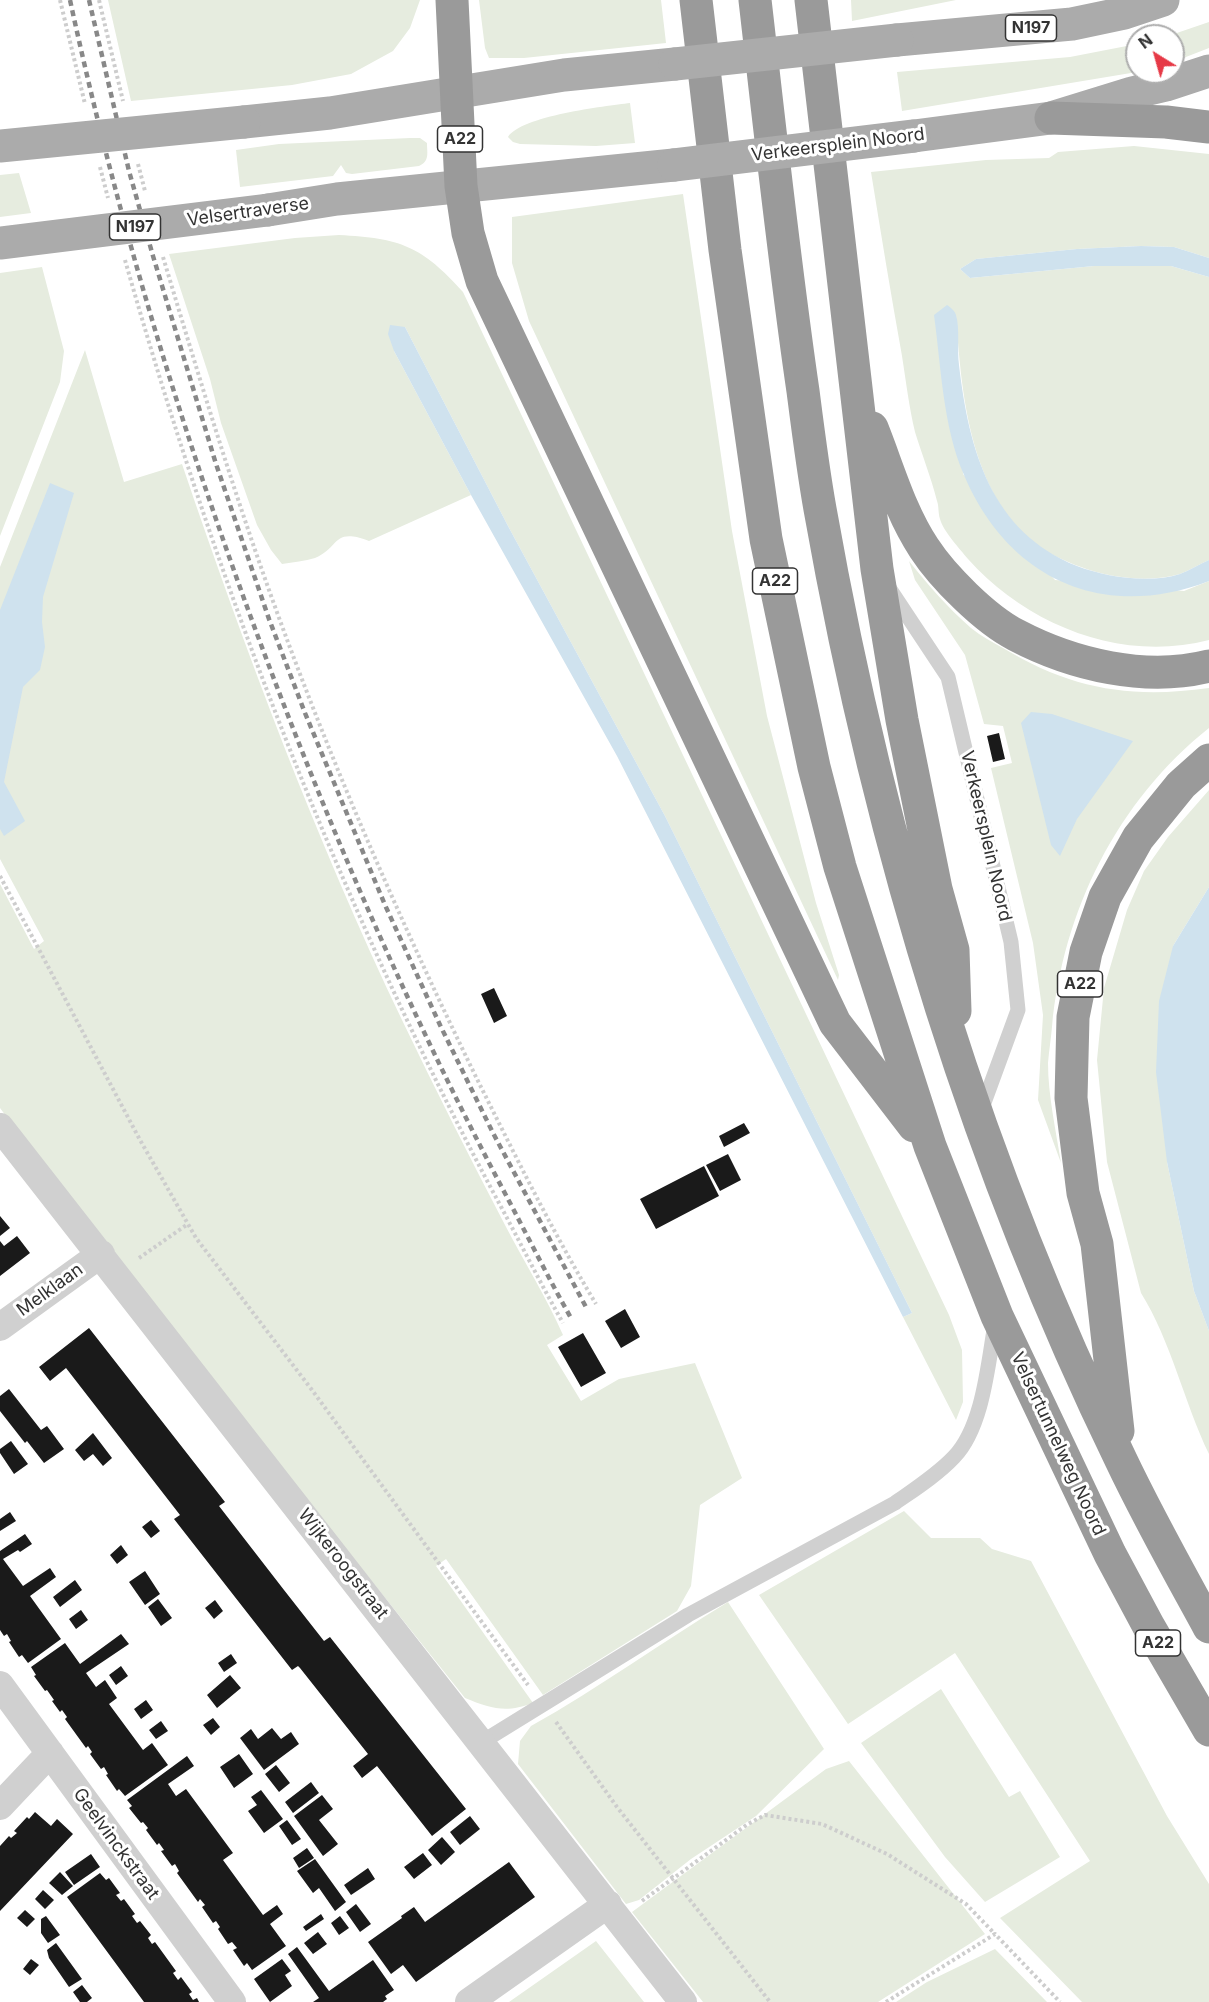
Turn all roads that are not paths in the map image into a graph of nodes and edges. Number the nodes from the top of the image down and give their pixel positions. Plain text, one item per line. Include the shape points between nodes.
1 (452, 0) edge
2 (696, 0) edge
3 (755, 0) edge
4 (811, 0) edge
5 (1162, 0) edge
6 (1209, 70) edge
7 (458, 93) junction
8 (1051, 118) junction
9 (1209, 127) edge
10 (0, 146) edge
11 (461, 186) junction
12 (1, 243) edge
13 (856, 384) junction
14 (876, 569) junction
15 (1209, 666) edge
16 (1209, 760) edge
17 (957, 1055) junction
18 (978, 1119) junction
19 (0, 1127) edge
20 (930, 1146) junction
21 (109, 1264) junction
22 (997, 1316) junction
23 (0, 1327) edge
24 (1121, 1461) junction
25 (1185, 1584) junction
26 (1209, 1627) edge
27 (1209, 1635) edge
28 (0, 1686) edge
29 (1209, 1730) edge
30 (482, 1742) junction
31 (50, 1753) junction
32 (0, 1806) edge
33 (614, 1911) junction
34 (232, 2002) edge
35 (469, 2002) edge
36 (683, 2002) edge

1 - 7 highway, A22
2 - 20 highway, A22 via 725,250 771,562 814,767 840,867
3 - 17 highway, A22 via 785,265 819,508 867,745 908,900
4 - 13 highway, A22
5 - 7 main road, N197, bridge via 1072,24 564,75
6 - 8 main road, Verkeersplein Noord / N197
7 - 10 main road, N197, bridge via 330,113
7 - 11 highway, A22
8 - 9 highway
8 - 11 main road, Verkeersplein Noord / N197, bridge via 674,165
11 - 12 main road, Velsertraverse / N197, bridge
11 - 20 highway, A22 via 468,233 482,281 835,1023
13 - 14 highway, A22
13 - 15 highway, A22 via 905,514 924,549 974,606 1014,634 1055,653 1093,664 1130,671 1184,673
14 - 17 highway, A22 via 936,889 953,950
14 - 18 lane, Verkeersplein Noord via 948,677 1011,942 1018,1010
16 - 24 highway, A22 via 1181,785 1138,838 1105,897 1086,952 1073,1017 1071,1098 1083,1193 1097,1244
17 - 18 highway, A22
18 - 24 highway, A22 via 1028,1250
19 - 21 street, Wijkeroogstraat
20 - 22 highway, Velsertunnelweg Noord / A22
21 - 23 street, Melklaan
21 - 30 street, Wijkeroogstraat
22 - 29 highway, Velsertunnelweg Noord / A22 via 1110,1554
22 - 30 lane via 975,1423 955,1456 923,1485 688,1615
24 - 25 highway, A22
25 - 26 highway, A22
25 - 27 highway, A22
28 - 31 street, Geelvinckstraat
30 - 33 street, Wijkeroogstraat
31 - 32 street
31 - 34 street, Geelvinckstraat
33 - 35 street
33 - 36 street, Wijkeroogstraat

